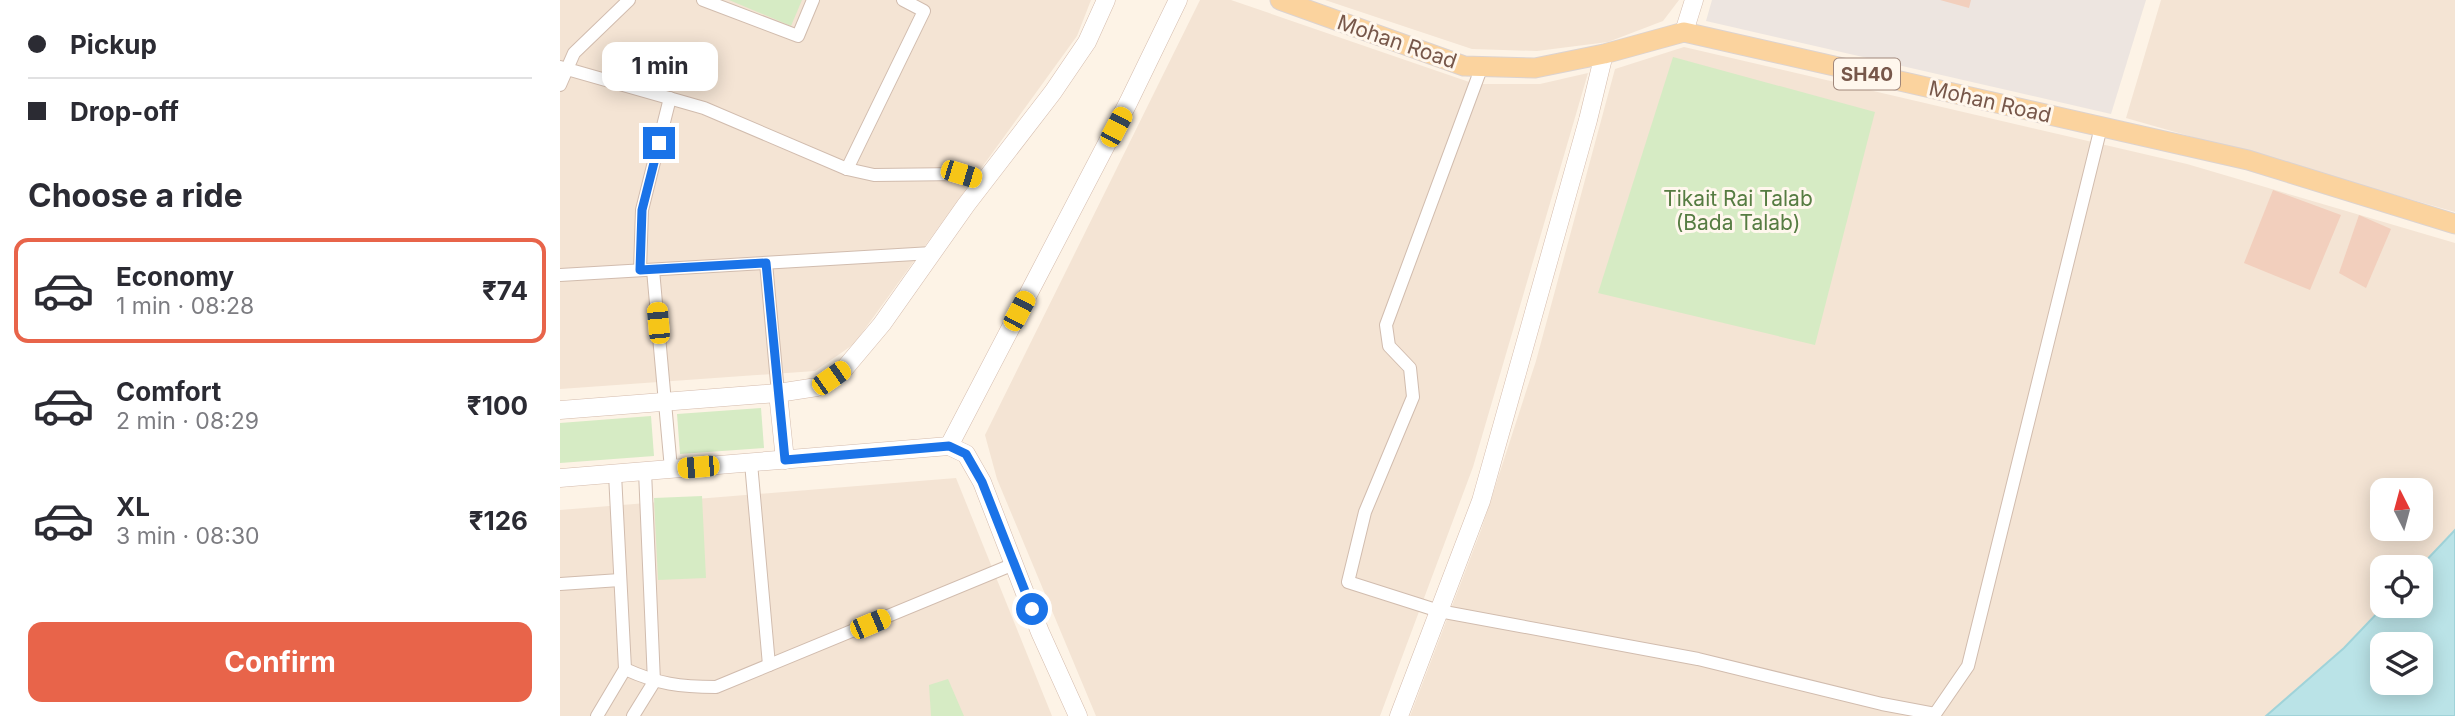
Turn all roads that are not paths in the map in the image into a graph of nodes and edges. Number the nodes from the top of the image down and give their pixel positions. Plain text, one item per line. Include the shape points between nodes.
1 (629, 0) edge
2 (703, 0) edge
3 (813, 0) edge
4 (903, 0) edge
5 (1106, 0) edge
6 (1178, 0) edge
7 (1280, 0) edge
8 (1694, 0) edge
9 (1684, 33) junction
10 (1604, 54) junction
11 (1482, 66) junction
12 (564, 68) edge
13 (560, 85) edge
14 (670, 98) junction
15 (2101, 127) junction
16 (847, 169) junction
17 (984, 182) junction
18 (2455, 224) edge
19 (932, 253) junction
20 (766, 263) junction
21 (640, 270) junction
22 (653, 270) junction
23 (560, 275) edge
24 (778, 393) junction
25 (665, 402) junction
26 (560, 410) edge
27 (949, 446) junction
28 (785, 460) junction
29 (751, 463) junction
30 (671, 469) junction
31 (645, 471) junction
32 (615, 474) junction
33 (560, 478) edge
34 (1014, 564) junction
35 (620, 580) junction
36 (560, 584) edge
37 (1439, 611) junction
38 (769, 665) junction
39 (625, 670) junction
40 (654, 682) junction
41 (597, 716) edge
42 (632, 716) edge
43 (1078, 716) edge
44 (1399, 716) edge

1 - 12 street
2 - 3 street via 798,36
4 - 16 street via 924,11
5 - 17 street via 1087,42
6 - 27 street
7 - 11 main road, Mohan Road / SH40 via 1464,66
8 - 9 street
9 - 10 main road, Mohan Road / SH40
9 - 15 main road, Mohan Road / SH40
10 - 11 main road, Mohan Road / SH40 via 1535,68
10 - 37 street via 1481,501
11 - 37 street via 1387,325 1389,346 1410,369 1413,397 1365,512 1348,582
12 - 13 street
12 - 14 street
14 - 16 street
14 - 21 street via 642,210
15 - 18 main road, Mohan Road / SH40 via 2248,160
15 - 37 street via 1968,666 1935,714 1698,659
16 - 17 street via 874,175 961,174
17 - 19 street
19 - 20 street
19 - 24 street via 845,368 817,387
20 - 22 street
20 - 24 street
21 - 22 street
21 - 23 street
22 - 25 street
24 - 25 street
24 - 28 street
25 - 26 street
25 - 30 street
27 - 28 street
27 - 34 street via 966,454 982,482
28 - 29 street
29 - 30 street
29 - 38 street
30 - 31 street
31 - 32 street
31 - 40 street
32 - 33 street
32 - 35 street
34 - 38 street
34 - 43 street
35 - 36 street
35 - 39 street
37 - 44 street
38 - 40 street via 716,687
39 - 40 street
39 - 41 street
40 - 42 street

